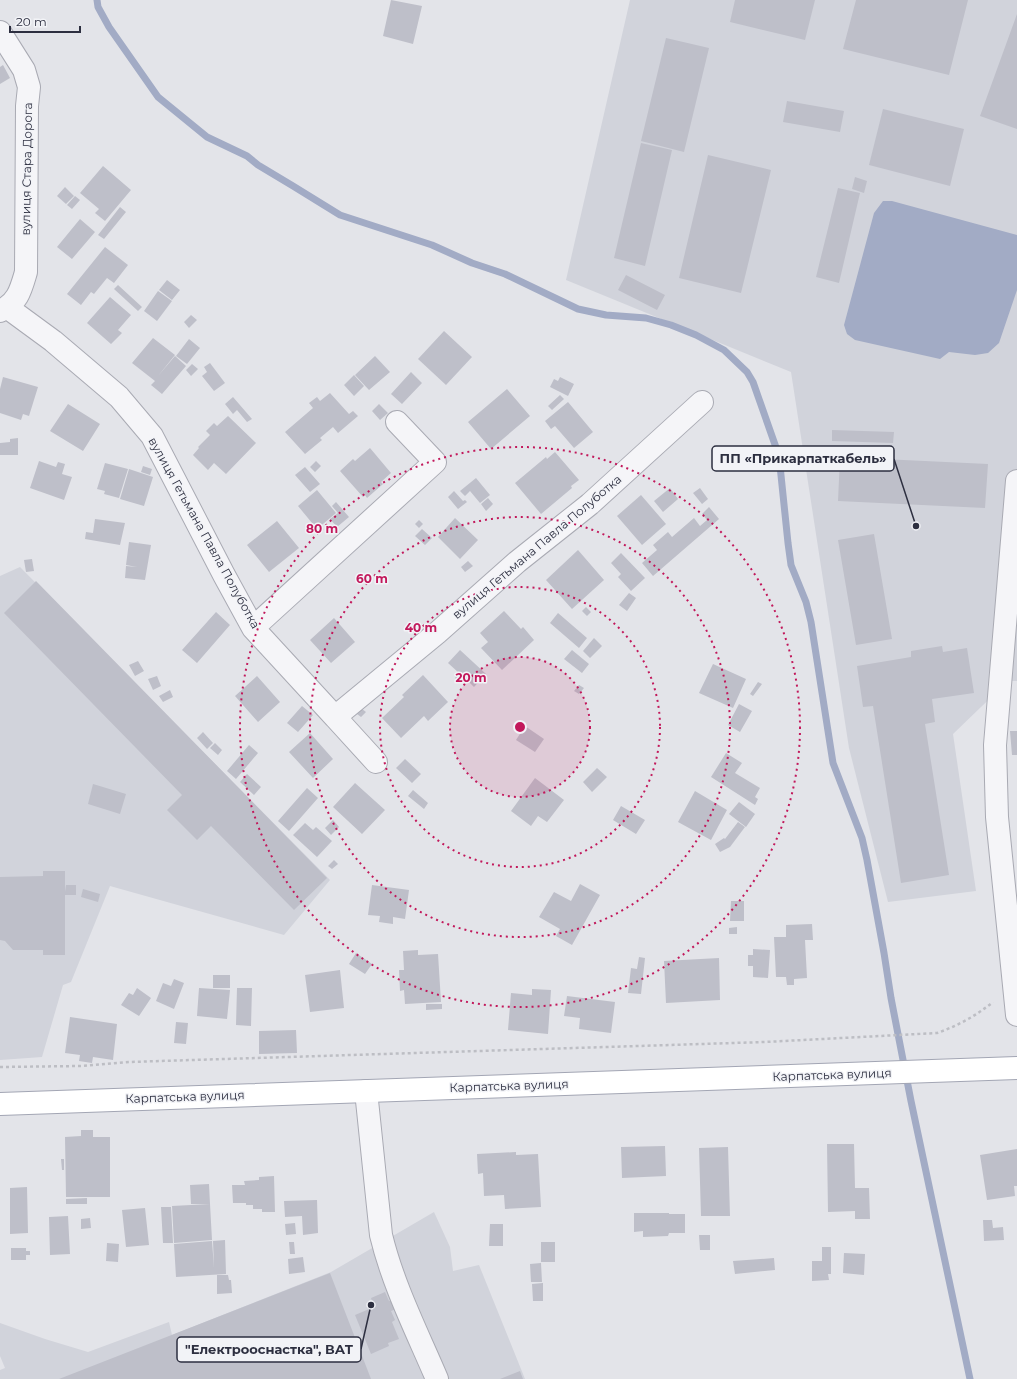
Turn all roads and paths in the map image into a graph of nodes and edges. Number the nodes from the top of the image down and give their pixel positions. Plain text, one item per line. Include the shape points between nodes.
1 (0, 32) edge
2 (4, 309) edge
3 (702, 402) dead end
4 (398, 422) dead end
5 (1017, 481) edge
6 (254, 628) junction
7 (1008, 700) edge
8 (334, 717) junction
9 (376, 762) dead end
10 (1016, 1007) edge
11 (0, 1067) edge
12 (1017, 1068) edge
13 (366, 1090) junction
14 (0, 1104) edge
15 (437, 1379) edge

1 - 2 street, вулиця Стара Дорога via 24,70 29,87 26,272 20,293
2 - 6 street, вулиця Гетьмана Павла Полуботка via 53,341 119,397 152,436
3 - 8 street, вулиця Гетьмана Павла Полуботка via 590,504 517,562 437,633
4 - 6 street via 435,462
5 - 7 street
6 - 8 street, вулиця Гетьмана Павла Полуботка
7 - 10 street via 995,745 997,816
8 - 9 street
10 - 11 path via 995,1001 957,1026 936,1033 872,1037
12 - 13 main road, Карпатська вулиця
13 - 14 main road, Карпатська вулиця
13 - 15 street via 381,1235 393,1274

